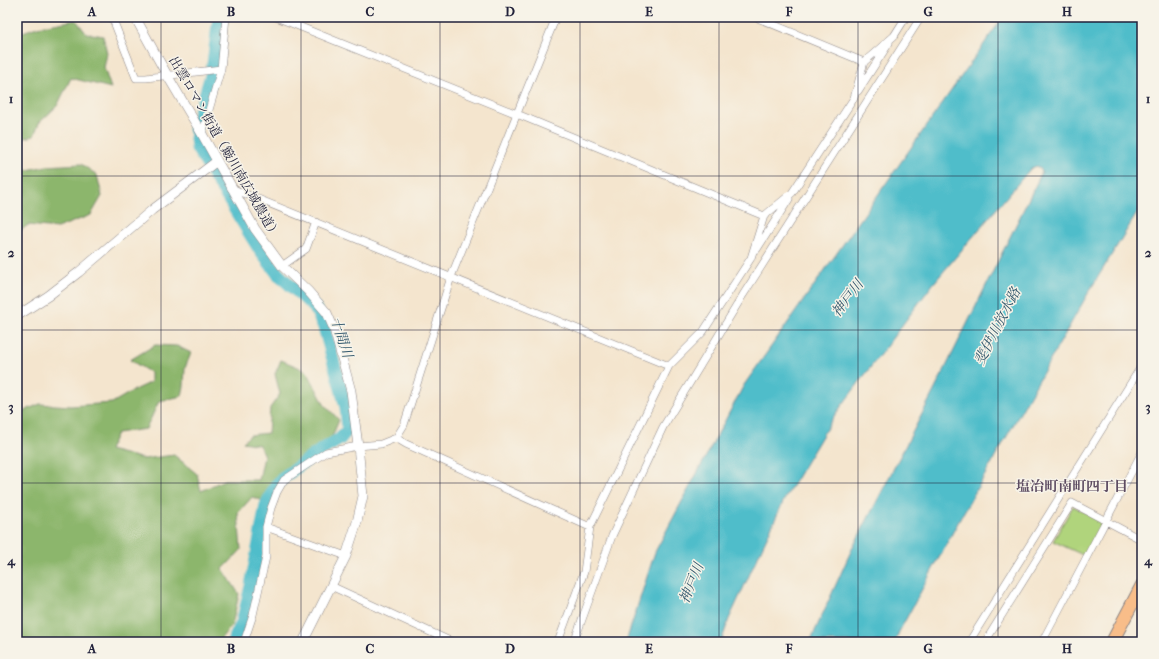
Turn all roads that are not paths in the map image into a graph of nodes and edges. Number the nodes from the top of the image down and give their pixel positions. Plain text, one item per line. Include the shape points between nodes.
1 (112, 17) edge
2 (135, 17) edge
3 (226, 17) edge
4 (276, 17) edge
5 (556, 17) edge
6 (755, 17) edge
7 (906, 17) edge
8 (921, 17) edge
9 (894, 36) junction
10 (864, 62) junction
11 (221, 69) junction
12 (167, 75) junction
13 (854, 98) junction
14 (517, 114) junction
15 (202, 134) junction
16 (217, 161) junction
17 (231, 188) junction
18 (792, 193) junction
19 (764, 216) junction
20 (316, 222) junction
21 (751, 258) junction
22 (282, 266) junction
23 (451, 277) junction
24 (17, 316) edge
25 (1142, 365) edge
26 (669, 366) junction
27 (396, 438) junction
28 (358, 446) junction
29 (1142, 452) edge
30 (1106, 521) junction
31 (266, 527) junction
32 (590, 527) junction
33 (1142, 540) edge
34 (346, 556) junction
35 (1142, 585) edge
36 (331, 586) junction
37 (244, 642) edge
38 (303, 642) edge
39 (452, 642) edge
40 (558, 642) edge
41 (574, 642) edge
42 (969, 642) edge
43 (985, 642) edge
44 (1042, 642) edge
45 (1112, 642) edge

1 - 12 street via 136,78
2 - 12 street, 出雲ロマン街道（簸川南広域農道）
3 - 11 street
4 - 14 street
5 - 14 street
6 - 10 street
7 - 9 street
8 - 41 street via 743,295 663,427 612,536
9 - 10 street
9 - 13 street
10 - 13 street
11 - 12 street
11 - 15 street
12 - 15 street, 出雲ロマン街道（簸川南広域農道）
13 - 18 street
14 - 19 street
14 - 23 street
15 - 16 street, 出雲ロマン街道（簸川南広域農道）
16 - 17 street, 出雲ロマン街道（簸川南広域農道）
16 - 24 street via 152,210 79,272
17 - 20 street
17 - 22 street, 出雲ロマン街道（簸川南広域農道） via 255,229
18 - 19 street
18 - 21 street
19 - 21 street
20 - 22 street via 306,249
20 - 23 street
21 - 26 street via 703,332
22 - 28 street, 出雲ロマン街道（簸川南広域農道） via 327,313 334,329 351,390
23 - 26 street
23 - 27 street via 404,425
25 - 42 street
26 - 32 street
27 - 28 street via 381,444
27 - 32 street
28 - 31 street via 326,452 284,480 277,492
28 - 34 street, 出雲ロマン街道（簸川南広域農道） via 363,496
29 - 30 street
30 - 33 street
30 - 43 street via 1072,503
30 - 44 street
31 - 34 street
31 - 37 street via 266,557
32 - 40 street via 584,572
34 - 36 street, 出雲ロマン街道（簸川南広域農道）
35 - 45 highway
36 - 38 street, 出雲ロマン街道（簸川南広域農道）
36 - 39 street

